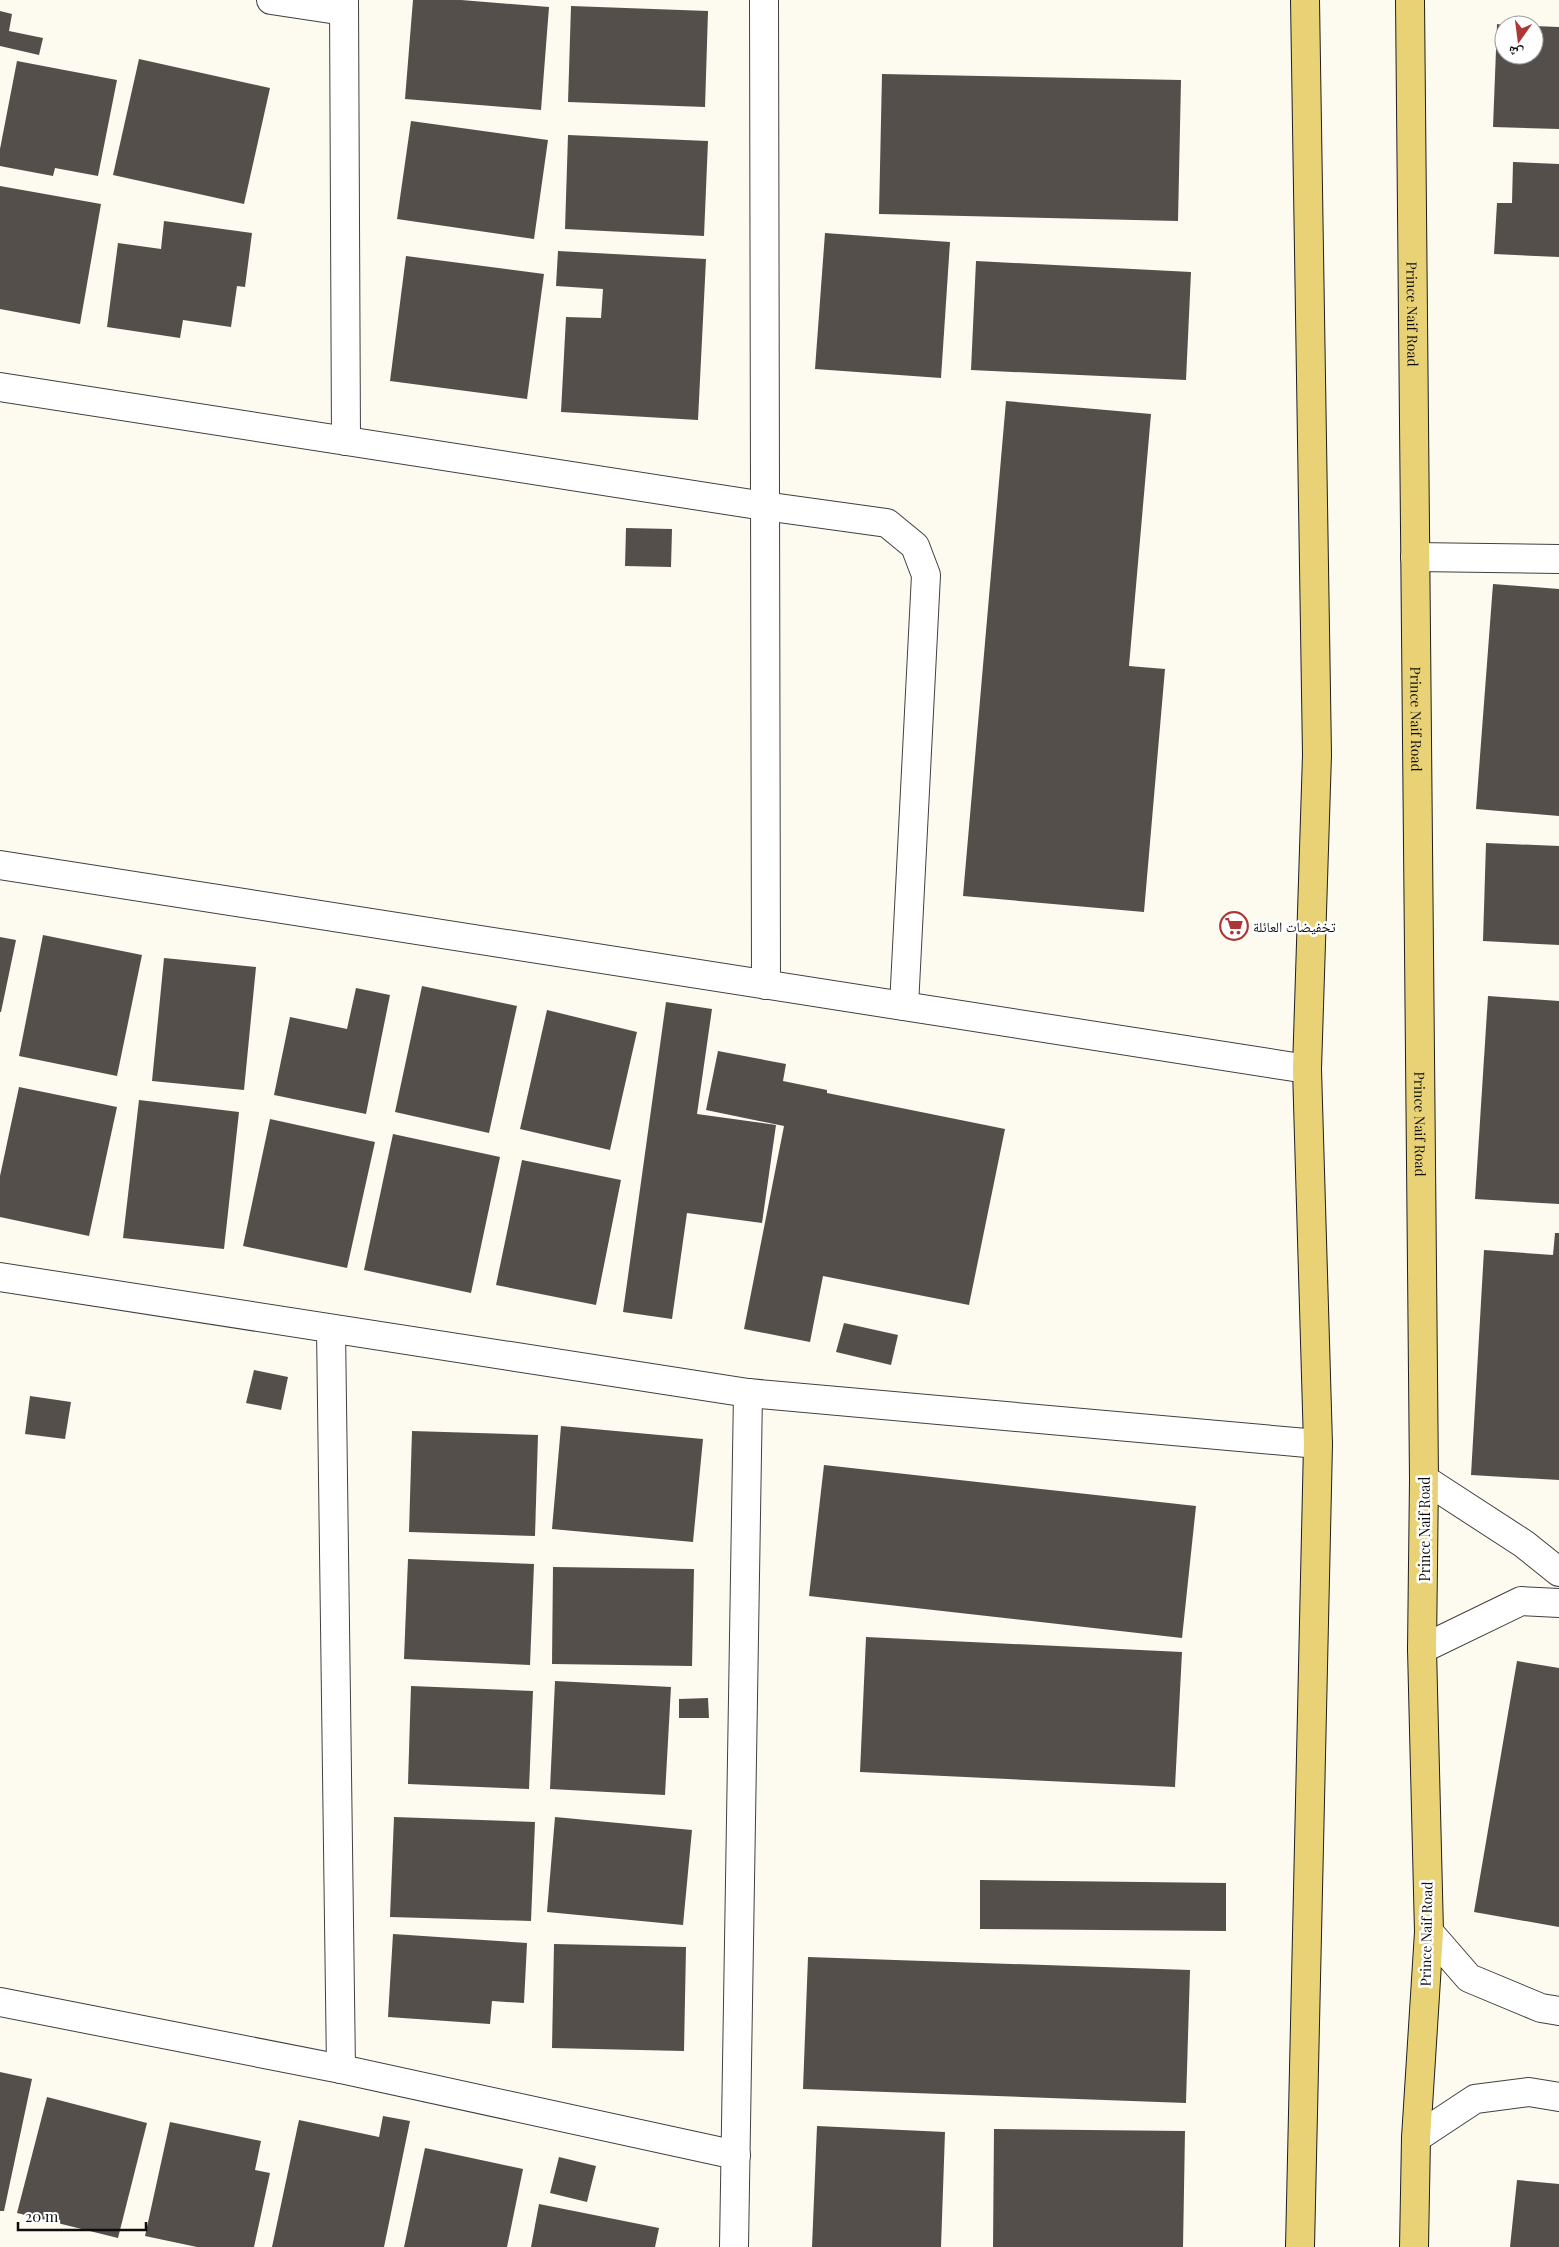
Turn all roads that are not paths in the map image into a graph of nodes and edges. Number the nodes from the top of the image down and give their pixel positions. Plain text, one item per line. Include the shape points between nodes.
1 (271, 0) edge
2 (764, 0) edge
3 (1305, 0) edge
4 (1410, 0) edge
5 (344, 5) edge
6 (0, 386) edge
7 (346, 441) junction
8 (764, 506) junction
9 (1415, 557) junction
10 (1559, 559) edge
11 (0, 865) edge
12 (766, 985) junction
13 (904, 1006) junction
14 (1307, 1069) junction
15 (0, 1277) edge
16 (332, 1329) junction
17 (748, 1394) junction
18 (1318, 1444) junction
19 (1424, 1479) junction
20 (1559, 1572) edge
21 (1559, 1603) edge
22 (1422, 1649) junction
23 (1429, 1932) junction
24 (0, 2002) edge
25 (1559, 2011) edge
26 (341, 2069) junction
27 (1559, 2097) edge
28 (1416, 2138) junction
29 (736, 2155) junction
30 (734, 2247) edge
31 (1300, 2247) edge
32 (1414, 2247) edge

1 - 5 street
2 - 8 street
3 - 14 main road via 1316,755
4 - 9 main road, Prince Naif Road
5 - 7 street
6 - 7 street
7 - 8 street
8 - 12 street
8 - 13 street via 887,523 915,546 926,575
9 - 10 street
9 - 19 main road, Prince Naif Road
11 - 12 street
12 - 13 street
13 - 14 street
14 - 18 main road
15 - 16 street
16 - 17 street
16 - 26 street
17 - 18 street
17 - 29 street
18 - 31 main road
19 - 20 street via 1524,1544
19 - 22 main road, Prince Naif Road
21 - 22 street via 1521,1602
22 - 23 main road, Prince Naif Road
23 - 25 street via 1469,1978 1541,2008
23 - 28 main road, Prince Naif Road
24 - 26 street
26 - 29 street
27 - 28 street via 1529,2092 1475,2098
28 - 32 main road, Prince Naif Road
29 - 30 street

